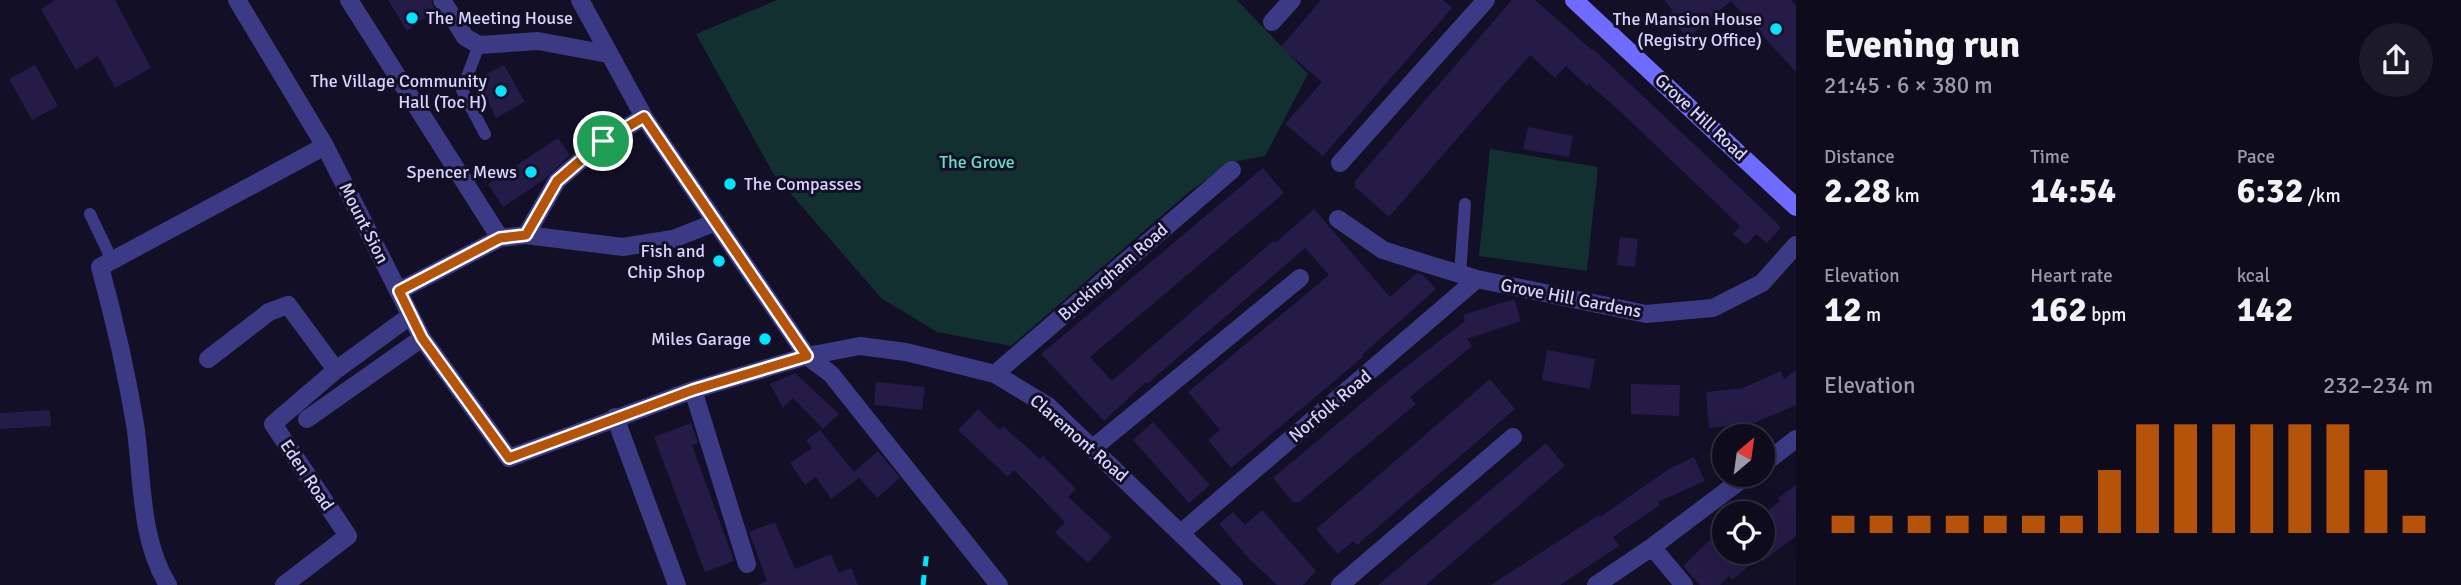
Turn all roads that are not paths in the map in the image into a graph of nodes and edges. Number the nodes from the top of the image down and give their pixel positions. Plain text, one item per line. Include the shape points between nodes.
1 (237, 0) edge
2 (349, 0) edge
3 (442, 0) edge
4 (580, 0) edge
5 (1292, 0) edge
6 (1486, 0) edge
7 (1573, 0) edge
8 (1272, 22) dead end
9 (479, 45) junction
10 (608, 54) junction
11 (644, 117) junction
12 (485, 134) dead end
13 (325, 146) junction
14 (1340, 163) dead end
15 (1232, 170) dead end
16 (1465, 204) dead end
17 (1796, 207) edge
18 (90, 214) dead end
19 (1338, 219) dead end
20 (716, 222) junction
21 (526, 235) junction
22 (500, 238) junction
23 (1796, 245) edge
24 (106, 263) junction
25 (1468, 276) junction
26 (1300, 278) dead end
27 (399, 291) junction
28 (410, 316) junction
29 (422, 338) junction
30 (807, 356) junction
31 (208, 359) dead end
32 (336, 370) junction
33 (995, 374) junction
34 (693, 390) junction
35 (615, 417) junction
36 (307, 419) dead end
37 (1513, 437) dead end
38 (1796, 439) edge
39 (1093, 448) junction
40 (1775, 455) edge
41 (1732, 487) edge
42 (1182, 532) junction
43 (1652, 547) junction
44 (747, 564) dead end
45 (168, 585) edge
46 (284, 585) edge
47 (677, 585) edge
48 (999, 585) edge
49 (1234, 585) edge
50 (1340, 585) edge
51 (1596, 585) edge
52 (1684, 585) edge

1 - 13 street, Mount Sion
2 - 22 street
3 - 9 street via 465,37
4 - 10 street
5 - 8 street
6 - 14 street
7 - 17 main road, Grove Hill Road
9 - 10 street via 538,41
9 - 12 lane via 462,90
10 - 11 street
11 - 20 street
11 - 21 street via 603,141 557,181
13 - 24 street
13 - 27 street, Mount Sion
15 - 33 street, Buckingham Road
16 - 25 lane
18 - 24 lane
19 - 25 street, Grove Hill Gardens via 1383,250
20 - 21 street via 673,239 623,247
20 - 30 street
21 - 22 street
22 - 27 street
23 - 25 street, Grove Hill Gardens via 1762,283 1713,308 1646,314
24 - 45 street via 135,425 142,494 156,566
25 - 42 street, Norfolk Road via 1412,337
26 - 39 street
27 - 28 street, Mount Sion
28 - 29 street, Mount Sion
28 - 32 street, Eden Road
29 - 35 street, Mount Sion via 509,458
29 - 36 street
30 - 33 street, Claremont Road via 860,346
30 - 34 street, Mount Sion
30 - 48 street via 831,374
31 - 32 street via 269,312 288,305
32 - 46 street, Eden Road via 272,424 348,536
33 - 39 street, Claremont Road via 1048,406
34 - 35 street, Mount Sion
34 - 44 street
35 - 47 street
37 - 50 street
38 - 40 street
39 - 42 street, Claremont Road
41 - 43 street
42 - 49 street, Claremont Road
43 - 51 street
43 - 52 street

